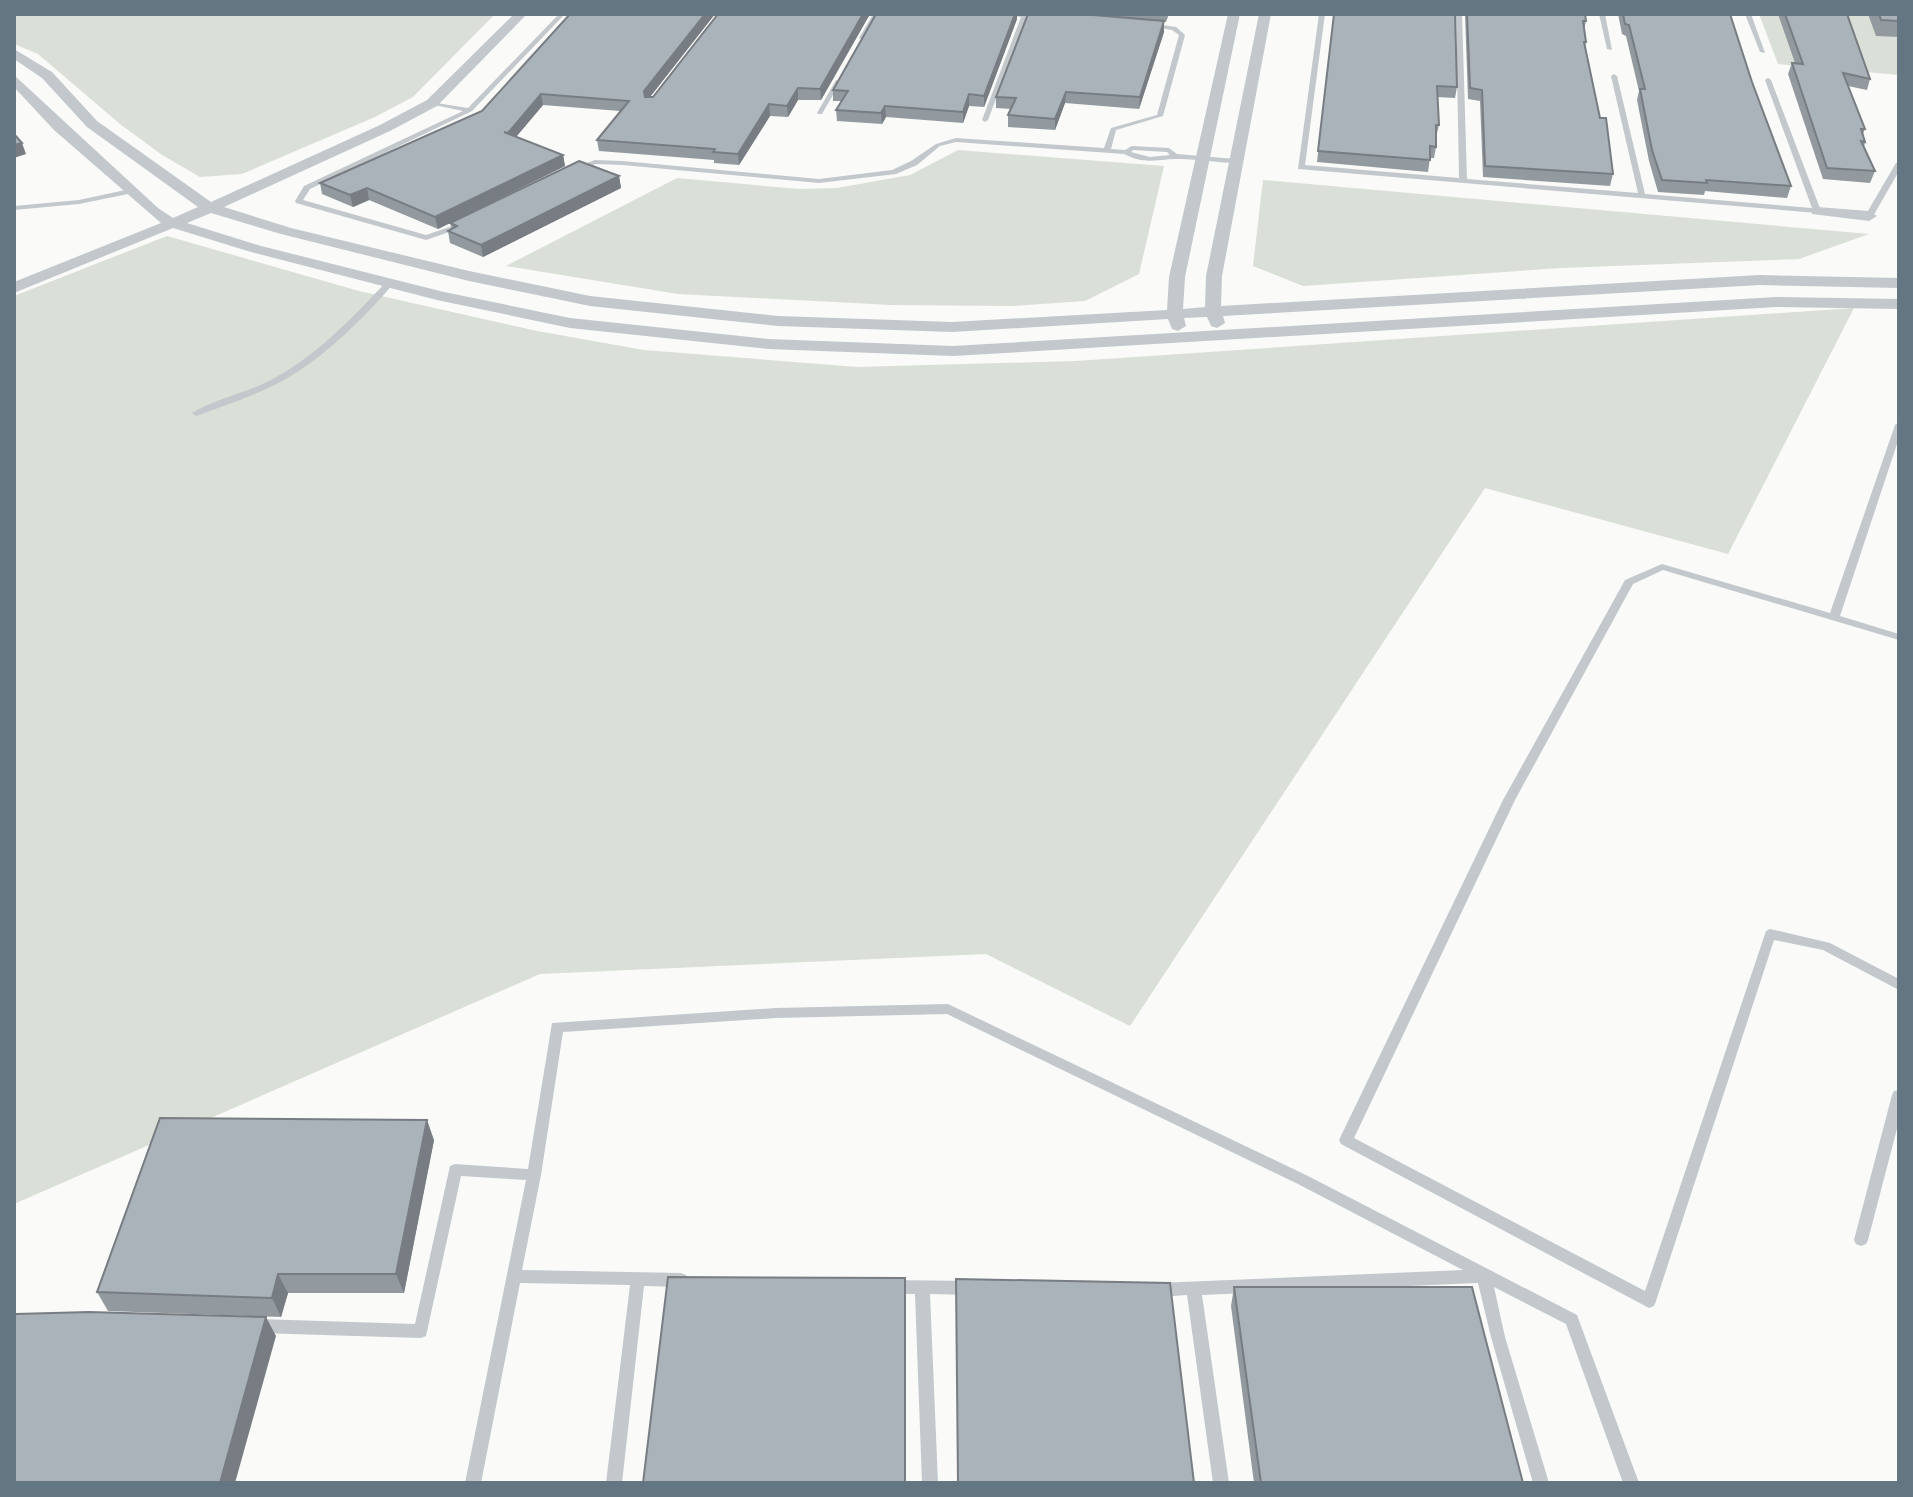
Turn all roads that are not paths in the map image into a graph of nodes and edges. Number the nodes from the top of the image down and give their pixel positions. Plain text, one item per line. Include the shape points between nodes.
1 (521, 14) edge
2 (562, 14) edge
3 (876, 14) edge
4 (1006, 14) edge
5 (1234, 14) edge
6 (1265, 14) edge
7 (1322, 14) edge
8 (1459, 14) edge
9 (1602, 14) edge
10 (1748, 14) edge
11 (1025, 15) edge
12 (1056, 18) edge
13 (1147, 24) edge
14 (1610, 49) dead end
15 (855, 51) edge
16 (1763, 52) dead end
17 (14, 53) edge
18 (841, 76) edge
19 (1614, 76) dead end
20 (14, 79) edge
21 (1768, 80) dead end
22 (432, 103) junction
23 (470, 110) junction
24 (820, 113) dead end
25 (985, 120) dead end
26 (1107, 151) junction
27 (1201, 158) junction
28 (1235, 161) junction
29 (1899, 165) edge
30 (565, 173) edge
31 (1463, 181) junction
32 (130, 191) junction
33 (1642, 196) junction
34 (14, 208) edge
35 (210, 208) junction
36 (1817, 211) junction
37 (1869, 216) joint
38 (469, 221) edge
39 (171, 223) junction
40 (390, 283) junction
41 (1899, 283) edge
42 (14, 288) edge
43 (1899, 304) edge
44 (1213, 312) junction
45 (1175, 315) junction
46 (1220, 335) junction
47 (1181, 337) junction
48 (196, 413) dead end
49 (1899, 425) edge
50 (1834, 618) junction
51 (1899, 637) edge
52 (1899, 985) edge
53 (1899, 1095) edge
54 (1895, 1121) edge
55 (534, 1175) junction
56 (1861, 1240) dead end
57 (513, 1276) junction
58 (1484, 1276) junction
59 (638, 1279) junction
60 (701, 1281) edge
61 (875, 1286) edge
62 (922, 1288) junction
63 (986, 1288) edge
64 (1146, 1290) edge
65 (1194, 1290) junction
66 (249, 1325) edge
67 (473, 1483) edge
68 (614, 1483) edge
69 (930, 1483) edge
70 (1221, 1483) edge
71 (1541, 1483) edge
72 (1631, 1483) edge

1 - 22 street
2 - 23 lane
3 - 15 lane
4 - 11 lane
5 - 27 street
6 - 28 street
7 - 31 lane via 1301,167
8 - 31 lane
9 - 14 lane
10 - 16 lane
11 - 12 lane
11 - 25 lane
13 - 26 lane via 1174,28 1182,35 1160,116 1113,129
17 - 35 street via 47,75 92,124
18 - 24 lane
19 - 33 lane
20 - 32 street
21 - 36 lane
22 - 23 lane
22 - 35 street
23 - 38 lane via 307,188 299,201 426,238
26 - 27 lane
26 - 30 lane via 956,140 893,172 819,181 606,162
27 - 28 lane
27 - 45 street via 1177,277
28 - 44 street via 1214,276
29 - 37 lane
31 - 33 lane
32 - 34 lane
32 - 39 street
33 - 36 lane
35 - 39 street
35 - 45 street via 469,276 590,301 778,321 952,327
36 - 37 street
39 - 40 street
39 - 42 street
40 - 47 street via 570,323 768,344 953,351
40 - 48 lane via 336,338 291,372
41 - 44 street via 1760,280
43 - 46 street via 1776,302
44 - 45 street
44 - 46 street
45 - 47 street
46 - 47 street
49 - 50 lane
50 - 51 lane
50 - 52 lane via 1662,567 1629,582 1509,800 1346,1140 1649,1301 1770,934 1826,946
53 - 54 lane
54 - 56 lane
55 - 57 lane
55 - 58 lane via 557,1027 948,1009 1303,1180
55 - 66 lane via 455,1170 421,1331
57 - 59 lane
57 - 67 lane
58 - 65 lane
58 - 71 lane
58 - 72 lane via 1572,1320
59 - 60 lane
59 - 68 lane
61 - 62 lane
62 - 63 lane
62 - 69 lane
64 - 65 lane
65 - 70 lane

